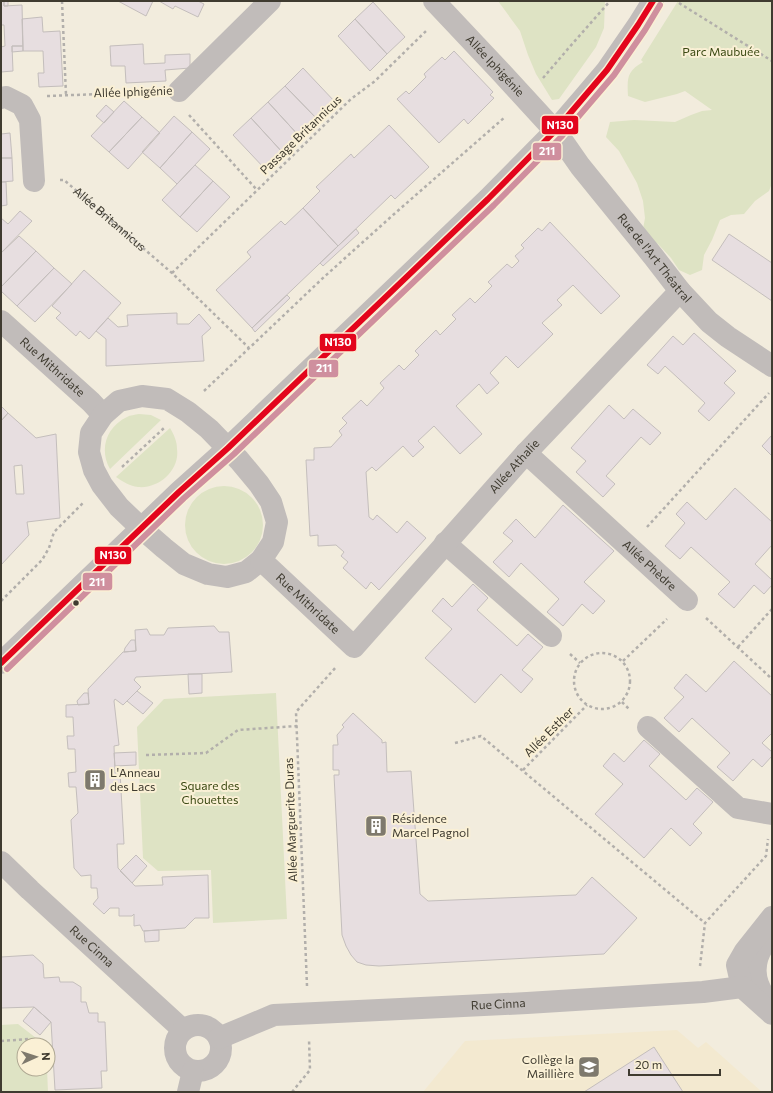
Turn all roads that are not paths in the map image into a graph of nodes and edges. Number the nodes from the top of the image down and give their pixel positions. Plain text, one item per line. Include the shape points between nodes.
1 (270, 1) edge
2 (653, 1) edge
3 (439, 7) edge
4 (179, 91) road end
5 (4, 97) edge
6 (554, 131) junction
7 (34, 180) road end
8 (680, 291) junction
9 (1, 321) edge
10 (772, 366) edge
11 (103, 414) junction
12 (228, 448) junction
13 (526, 453) junction
14 (141, 528) junction
15 (445, 543) junction
16 (261, 560) junction
17 (687, 600) road end
18 (551, 636) dead end
19 (354, 647) joint
20 (1, 663) edge
21 (648, 727) dead end
22 (771, 814) edge
23 (1, 862) edge
24 (772, 917) edge
25 (772, 934) edge
26 (742, 987) junction
27 (772, 1005) edge
28 (772, 1014) edge
29 (183, 1030) junction
30 (219, 1038) junction
31 (193, 1071) junction
32 (188, 1092) edge

1 - 4 street, Allée Iphigénie
2 - 6 street via 607,70
3 - 6 street, Allée Iphigénie
5 - 7 street via 22,105 30,120
6 - 8 street, Rue de l'Art Théatral
6 - 12 street via 488,199
8 - 10 street, Rue de l'Art Théatral via 709,322
8 - 13 street, Allée Athalie
9 - 11 street, Rue Mithridate
11 - 12 street via 119,401 142,396 167,400 184,409
11 - 14 street via 91,433 89,452 94,470 119,507
12 - 14 street
12 - 16 street via 271,502 277,522 273,542
13 - 15 street, Allée Athalie
13 - 17 street, Allée Phèdre
14 - 16 street via 184,564 208,574 227,577 246,572
14 - 20 street
15 - 18 street
15 - 19 street, Allée Athalie
16 - 19 street, Rue Mithridate
21 - 22 street via 738,808
23 - 29 street, Rue Cinna
24 - 26 street via 737,965
25 - 27 street via 759,952 756,968 761,992
26 - 28 street
26 - 30 street, Rue Cinna via 703,992 274,1015
29 - 30 street via 196,1025 203,1026 210,1028
29 - 31 street via 175,1043 175,1050 180,1064
30 - 31 street via 221,1053 218,1060 208,1069 201,1072
31 - 32 street

